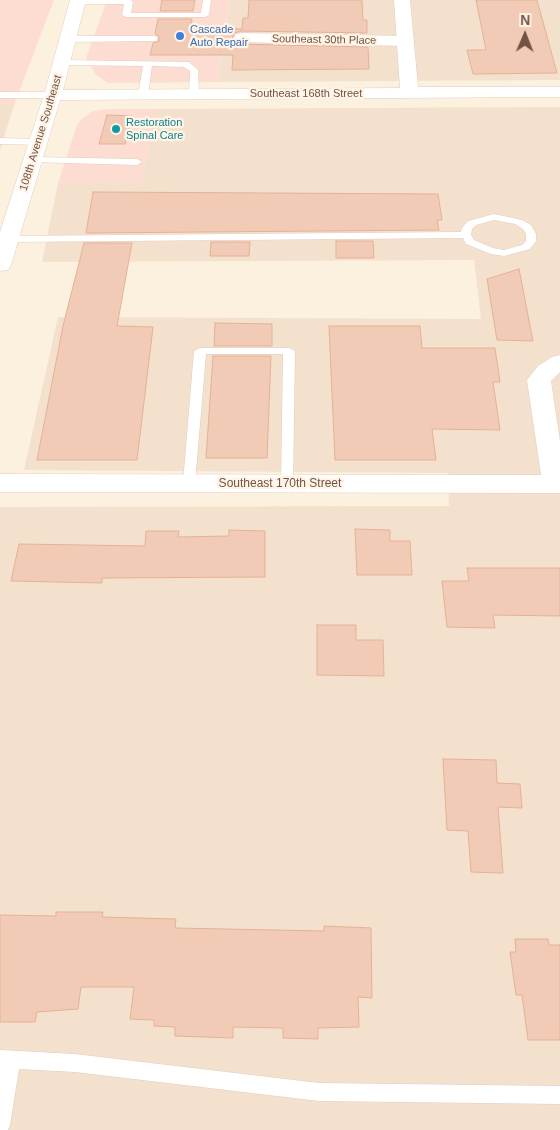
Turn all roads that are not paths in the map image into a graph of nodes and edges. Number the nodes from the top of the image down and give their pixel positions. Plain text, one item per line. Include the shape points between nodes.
1 (207, 0) edge
2 (402, 0) edge
3 (78, 1) edge
4 (242, 38) dead end
5 (68, 39) junction
6 (154, 39) dead end
7 (405, 41) junction
8 (106, 51) junction
9 (62, 63) junction
10 (148, 63) junction
11 (560, 92) edge
12 (409, 93) junction
13 (194, 94) junction
14 (0, 95) edge
15 (143, 95) junction
16 (53, 96) junction
17 (0, 141) edge
18 (36, 151) junction
19 (137, 162) dead end
20 (466, 235) junction
21 (8, 239) junction
22 (0, 265) edge
23 (560, 362) edge
24 (0, 483) edge
25 (189, 483) junction
26 (287, 484) junction
27 (558, 484) edge
28 (5, 1059) edge
29 (560, 1095) edge
30 (0, 1125) edge

1 - 3 lane via 205,15 126,15 128,2
2 - 7 street
3 - 5 street, 108th Avenue Southeast
4 - 7 street, Southeast 30th Place
5 - 8 lane
5 - 9 street, 108th Avenue Southeast
6 - 8 lane
7 - 12 street
8 - 9 lane
8 - 10 lane
9 - 16 street, 108th Avenue Southeast
10 - 13 lane via 186,64 194,70
10 - 15 lane
11 - 12 street, Southeast 168th Street
12 - 13 street, Southeast 168th Street
13 - 15 street, Southeast 168th Street
14 - 16 lane
15 - 16 street, Southeast 168th Street
16 - 18 street, 108th Avenue Southeast
17 - 18 lane
18 - 19 lane
18 - 21 street, 108th Avenue Southeast
20 - 20 lane via 479,248 504,252 526,247 532,234 518,222 494,217 472,223
20 - 21 lane
21 - 22 street, 108th Avenue Southeast
23 - 27 street via 539,380
24 - 25 street, Southeast 170th Street
25 - 26 street, Southeast 170th Street
25 - 26 lane via 200,351 288,351
26 - 27 street, Southeast 170th Street
28 - 29 lane via 75,1063 319,1092
28 - 30 lane

